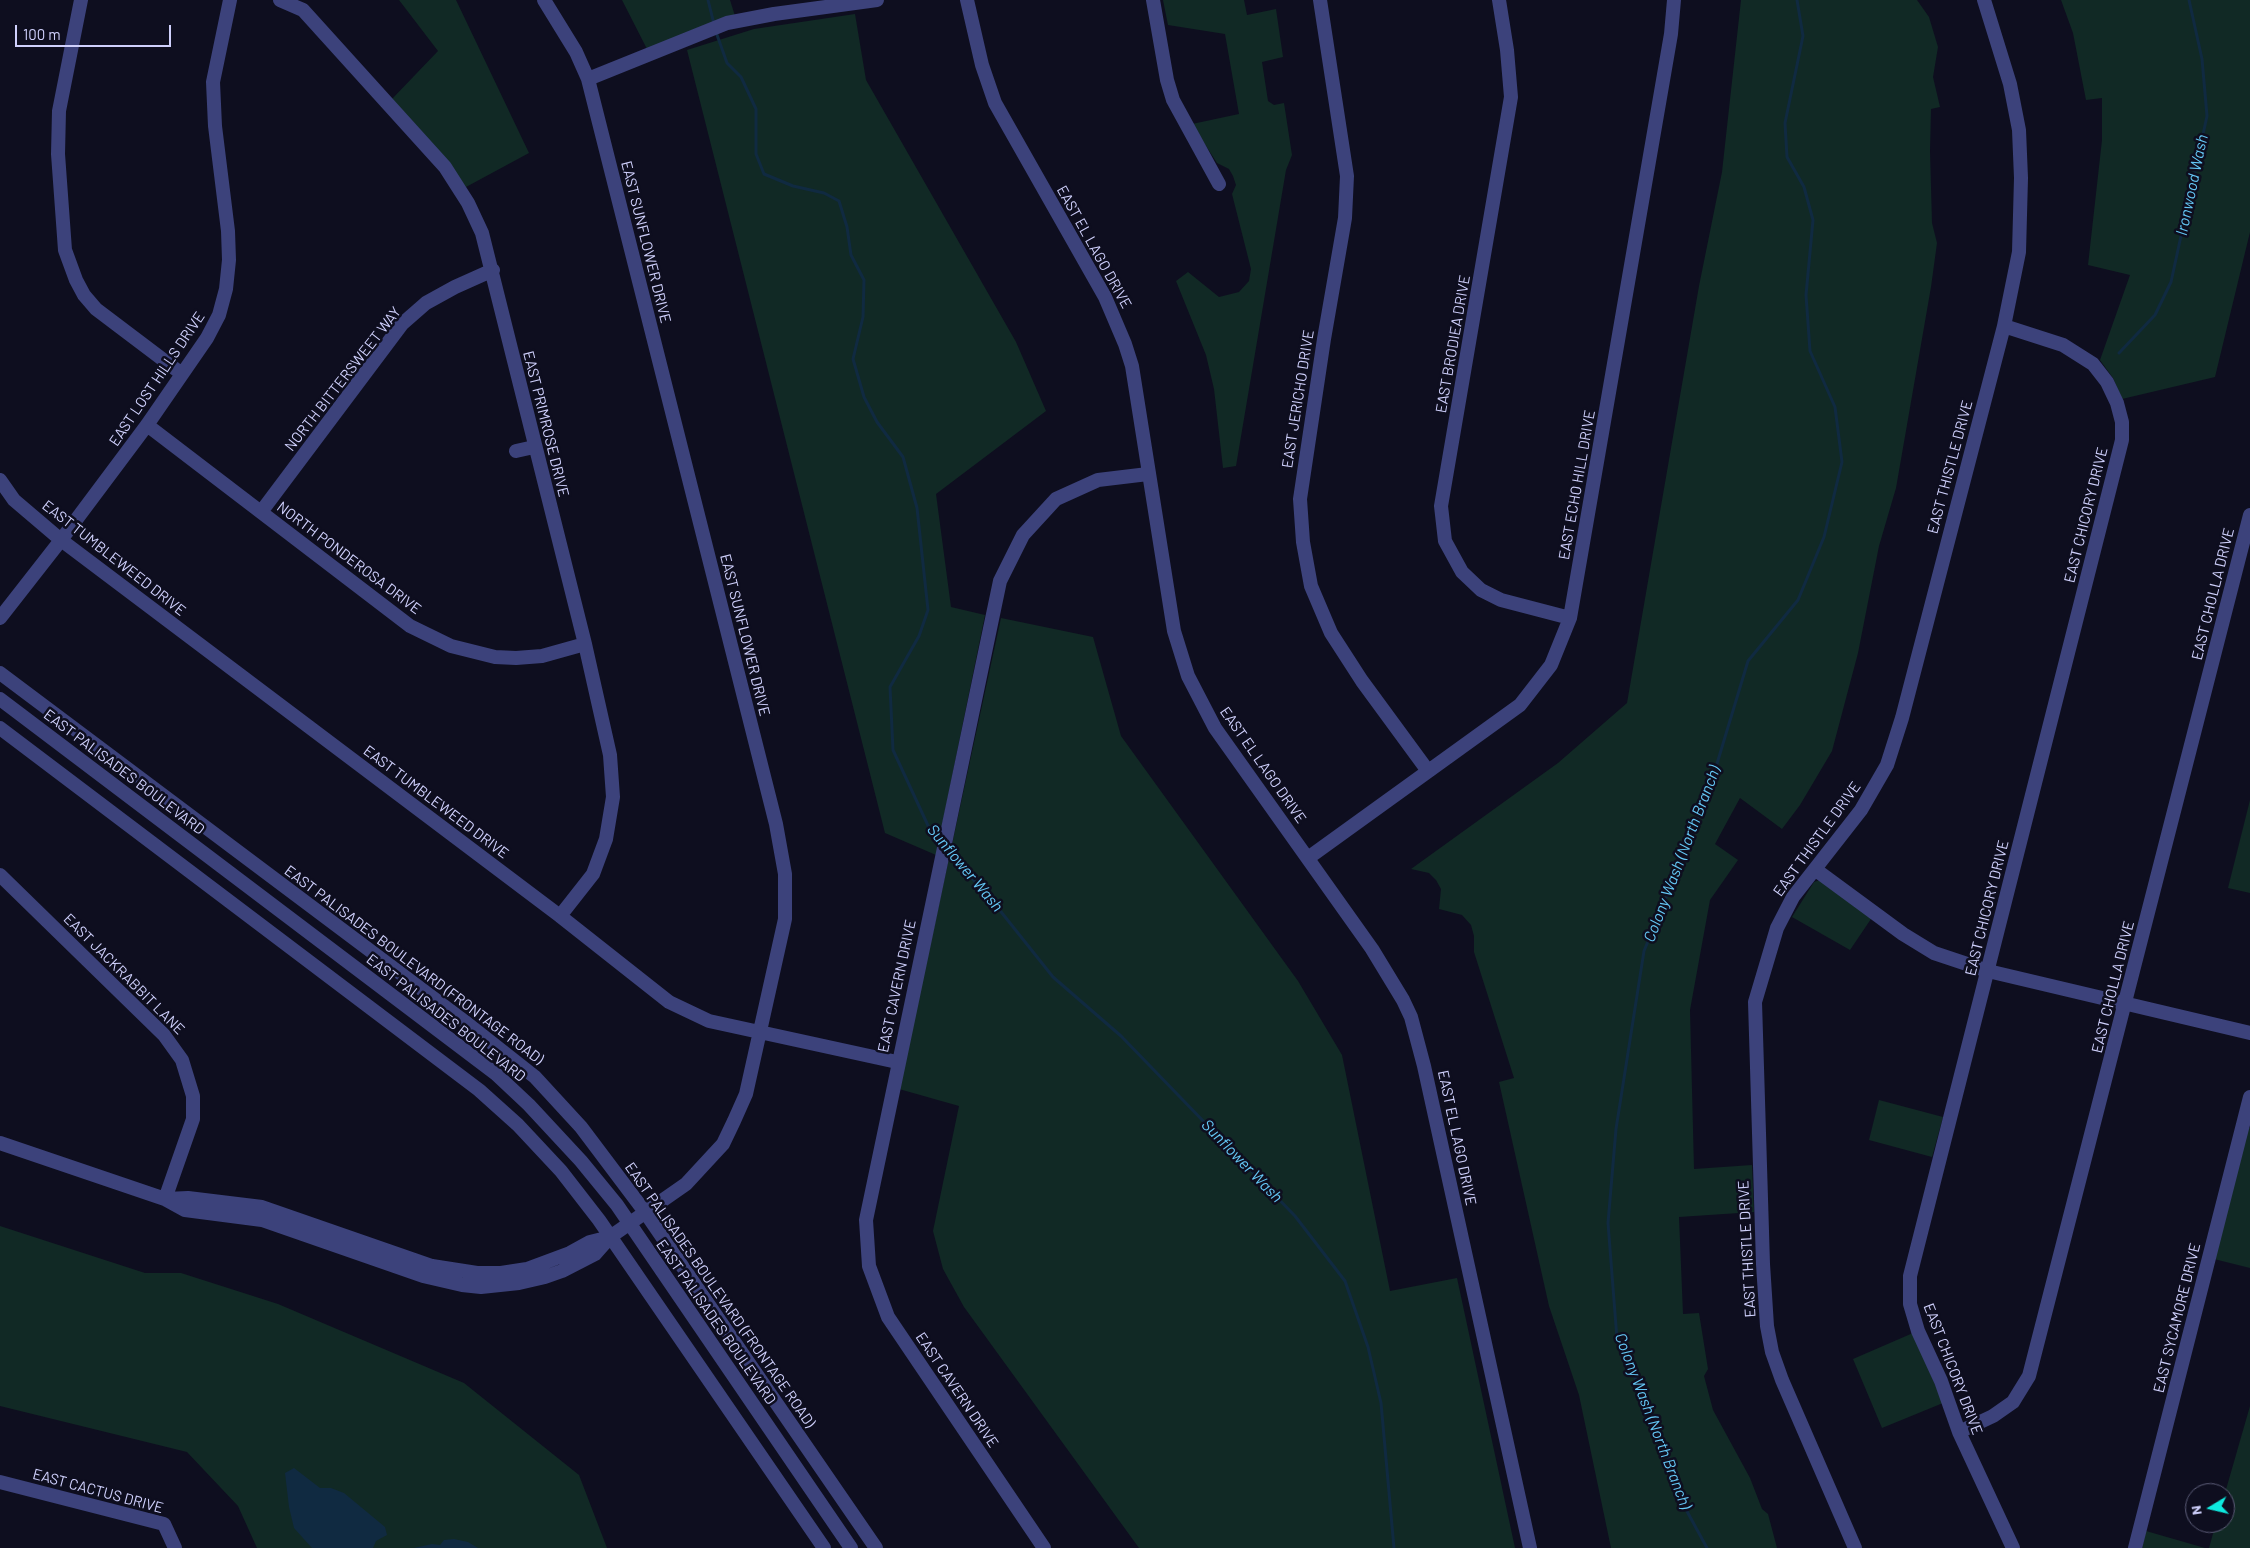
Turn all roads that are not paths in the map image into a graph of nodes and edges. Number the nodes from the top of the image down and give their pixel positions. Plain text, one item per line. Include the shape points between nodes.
1 (81, 0) edge
2 (230, 0) edge
3 (280, 0) edge
4 (544, 0) edge
5 (877, 0) edge
6 (967, 0) edge
7 (1153, 0) edge
8 (1320, 0) edge
9 (1499, 0) edge
10 (1674, 0) edge
11 (1984, 0) edge
12 (588, 79) junction
13 (1219, 184) dead end
14 (492, 270) junction
15 (2004, 326) junction
16 (182, 374) junction
17 (147, 425) junction
18 (534, 447) junction
19 (516, 451) dead end
20 (1148, 474) junction
21 (0, 480) edge
22 (261, 512) junction
23 (2250, 515) edge
24 (61, 540) junction
25 (0, 618) edge
26 (1570, 618) junction
27 (585, 644) junction
28 (0, 674) edge
29 (0, 699) edge
30 (0, 728) edge
31 (1428, 771) junction
32 (1308, 858) junction
33 (1816, 870) junction
34 (0, 875) edge
35 (560, 916) junction
36 (1988, 970) junction
37 (2126, 1004) junction
38 (2250, 1033) edge
39 (759, 1034) junction
40 (897, 1062) junction
41 (2250, 1097) edge
42 (0, 1143) edge
43 (165, 1199) junction
44 (645, 1212) junction
45 (628, 1224) junction
46 (610, 1236) junction
47 (1959, 1432) junction
48 (0, 1482) edge
49 (175, 1548) edge
50 (824, 1548) edge
51 (851, 1548) edge
52 (876, 1548) edge
53 (1044, 1548) edge
54 (1530, 1548) edge
55 (1855, 1548) edge
56 (2013, 1548) edge
57 (2135, 1548) edge

1 - 16 street via 59,111 58,154 65,250 76,280 96,309
2 - 16 street, EAST LOST HILLS DRIVE via 213,82 228,231 226,289 219,315
3 - 14 street, EAST PRIMROSE DRIVE via 303,10 444,167 468,203 482,233
4 - 12 street, EAST SUNFLOWER DRIVE via 576,52
5 - 12 street via 727,23
6 - 20 street, EAST EL LAGO DRIVE via 982,65 995,103 1105,297 1125,344 1132,366
7 - 13 street via 1172,100
8 - 31 street, EAST JERICHO DRIVE via 1347,176 1345,218 1300,499 1303,542 1311,586 1331,633
9 - 26 street, EAST BRODIEA DRIVE via 1508,50 1511,97 1441,506 1445,541 1462,572 1481,590 1502,600
10 - 26 street, EAST ECHO HILL DRIVE via 1671,34
11 - 15 street, EAST THISTLE DRIVE via 2010,84 2019,130 2019,252
12 - 39 street, EAST SUNFLOWER DRIVE via 776,824 785,874 785,919
14 - 18 street, EAST PRIMROSE DRIVE
14 - 22 street, NORTH BITTERSWEET WAY via 426,302 402,324
15 - 33 street, EAST THISTLE DRIVE via 1887,766 1861,810
15 - 36 street, EAST CHICORY DRIVE via 2063,345 2093,364 2111,389 2122,422 2122,440
16 - 17 street, EAST LOST HILLS DRIVE
17 - 22 street, NORTH PONDEROSA DRIVE
17 - 24 street, EAST LOST HILLS DRIVE
18 - 19 street
18 - 27 street, EAST PRIMROSE DRIVE
20 - 32 street, EAST EL LAGO DRIVE via 1174,631 1188,676 1215,728
20 - 40 street, EAST CAVERN DRIVE via 1098,480 1056,500 1023,535 1000,581
21 - 24 street, EAST TUMBLEWEED DRIVE via 14,500
22 - 27 street, NORTH PONDEROSA DRIVE via 410,626 451,646 495,657 516,658 542,656
23 - 37 street, EAST CHOLLA DRIVE
24 - 25 street, EAST LOST HILLS DRIVE
24 - 35 street, EAST TUMBLEWEED DRIVE
26 - 31 street, EAST ECHO HILL DRIVE via 1551,665 1520,705
27 - 35 street, EAST PRIMROSE DRIVE via 610,754 613,797 606,839 593,874
28 - 44 street, EAST PALISADES BOULEVARD (FRONTAGE ROAD) via 536,1077 581,1127
29 - 45 street, EAST PALISADES BOULEVARD via 496,1074 581,1160
30 - 46 street via 480,1090 561,1171
31 - 32 street, EAST ECHO HILL DRIVE
32 - 54 street, EAST EL LAGO DRIVE via 1388,975 1403,1000 1417,1037
33 - 36 street via 1934,953
33 - 55 street, EAST THISTLE DRIVE via 1793,898 1776,928 1755,1002 1767,1326 1782,1380
34 - 43 street, EAST JACKRABBIT LANE via 164,1035 182,1060 193,1096 193,1119
35 - 39 street, EAST TUMBLEWEED DRIVE via 669,1002 709,1021
36 - 37 street
36 - 47 street, EAST CHICORY DRIVE via 1912,1266 1909,1289 1918,1331
37 - 38 street
37 - 47 street, EAST CHOLLA DRIVE via 2029,1376 2013,1402 1993,1416
39 - 40 street, EAST TUMBLEWEED DRIVE
39 - 44 street, EAST SUNFLOWER DRIVE via 746,1094 723,1144 686,1184
40 - 53 street, EAST CAVERN DRIVE via 866,1220 869,1266 888,1317
41 - 57 street, EAST SYCAMORE DRIVE
42 - 43 street
43 - 46 street, EAST SUNFLOWER DRIVE via 188,1198 262,1207 318,1232 432,1266 444,1274 527,1269
44 - 45 street, EAST SUNFLOWER DRIVE
44 - 52 street, EAST PALISADES BOULEVARD (FRONTAGE ROAD)
45 - 46 street, EAST SUNFLOWER DRIVE
45 - 51 street, EAST PALISADES BOULEVARD
46 - 50 street
47 - 56 street, EAST CHICORY DRIVE
48 - 49 street, EAST CACTUS DRIVE via 164,1524

